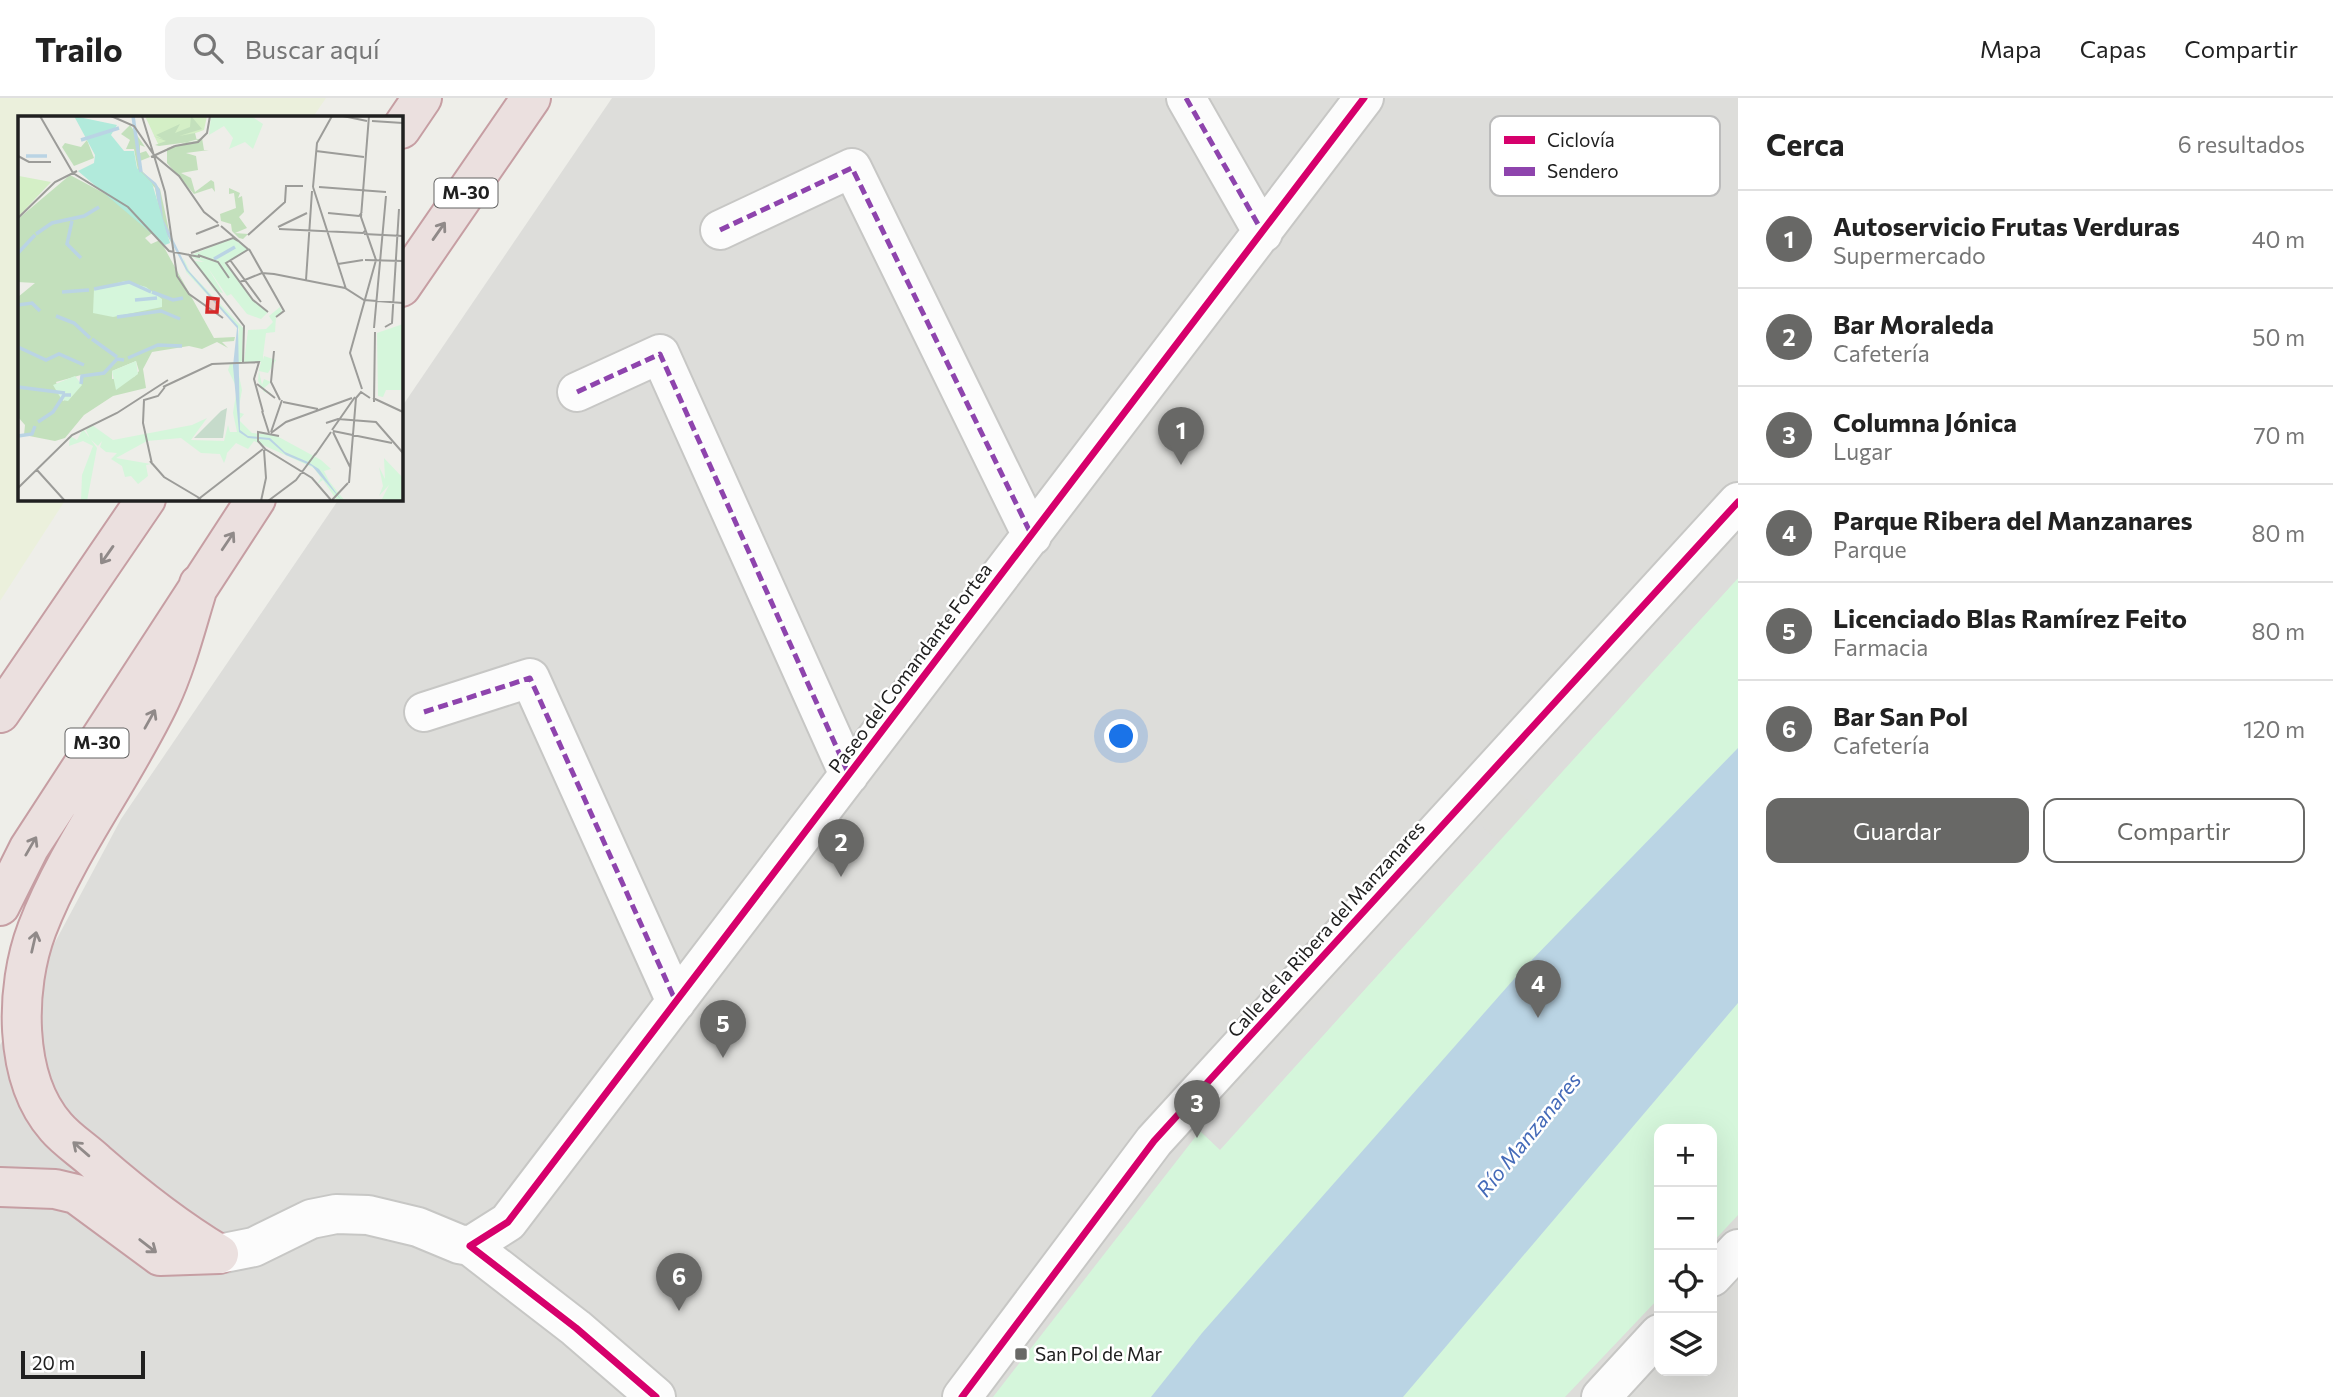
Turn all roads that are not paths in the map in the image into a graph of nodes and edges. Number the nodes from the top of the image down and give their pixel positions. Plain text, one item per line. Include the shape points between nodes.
1 (422, 98) edge
2 (531, 98) edge
3 (1186, 98) edge
4 (1364, 98) edge
5 (402, 128) edge
6 (720, 230) dead end
7 (1263, 233) junction
8 (402, 286) edge
9 (577, 392) dead end
10 (145, 500) edge
11 (255, 500) edge
12 (1738, 502) edge
13 (1031, 536) junction
14 (199, 584) junction
15 (424, 712) dead end
16 (0, 713) edge
17 (849, 775) junction
18 (0, 906) edge
19 (676, 1002) junction
20 (0, 1187) edge
21 (470, 1246) junction
22 (1738, 1249) edge
23 (219, 1254) junction
24 (1717, 1272) edge
25 (1654, 1339) edge
26 (656, 1397) edge
27 (962, 1397) edge
28 (1601, 1397) edge

1 - 5 highway
8 -> 2 highway, M-30
3 - 7 street
4 - 7 street, Paseo del Comandante Fortea
6 - 13 street via 852,168
7 - 13 street, Paseo del Comandante Fortea
9 - 17 street, Paseo del Comandante Fortea via 660,354
10 -> 16 highway
14 -> 11 highway, M-30
12 - 27 street, Calle de la Ribera del Manzanares via 1154,1140
13 - 17 street, Paseo del Comandante Fortea
18 -> 14 highway, M-30 via 29,848
23 -> 14 highway via 142,1201 55,1126 34,1091 20,1038 24,985 36,930 161,698
15 - 19 street via 530,678
17 - 19 street, Paseo del Comandante Fortea
19 - 21 street, Paseo del Comandante Fortea via 508,1222
20 -> 23 highway via 76,1194 160,1256
21 - 23 street via 368,1215 336,1214 311,1219 254,1247
21 - 26 street
22 - 24 street
25 - 28 street

